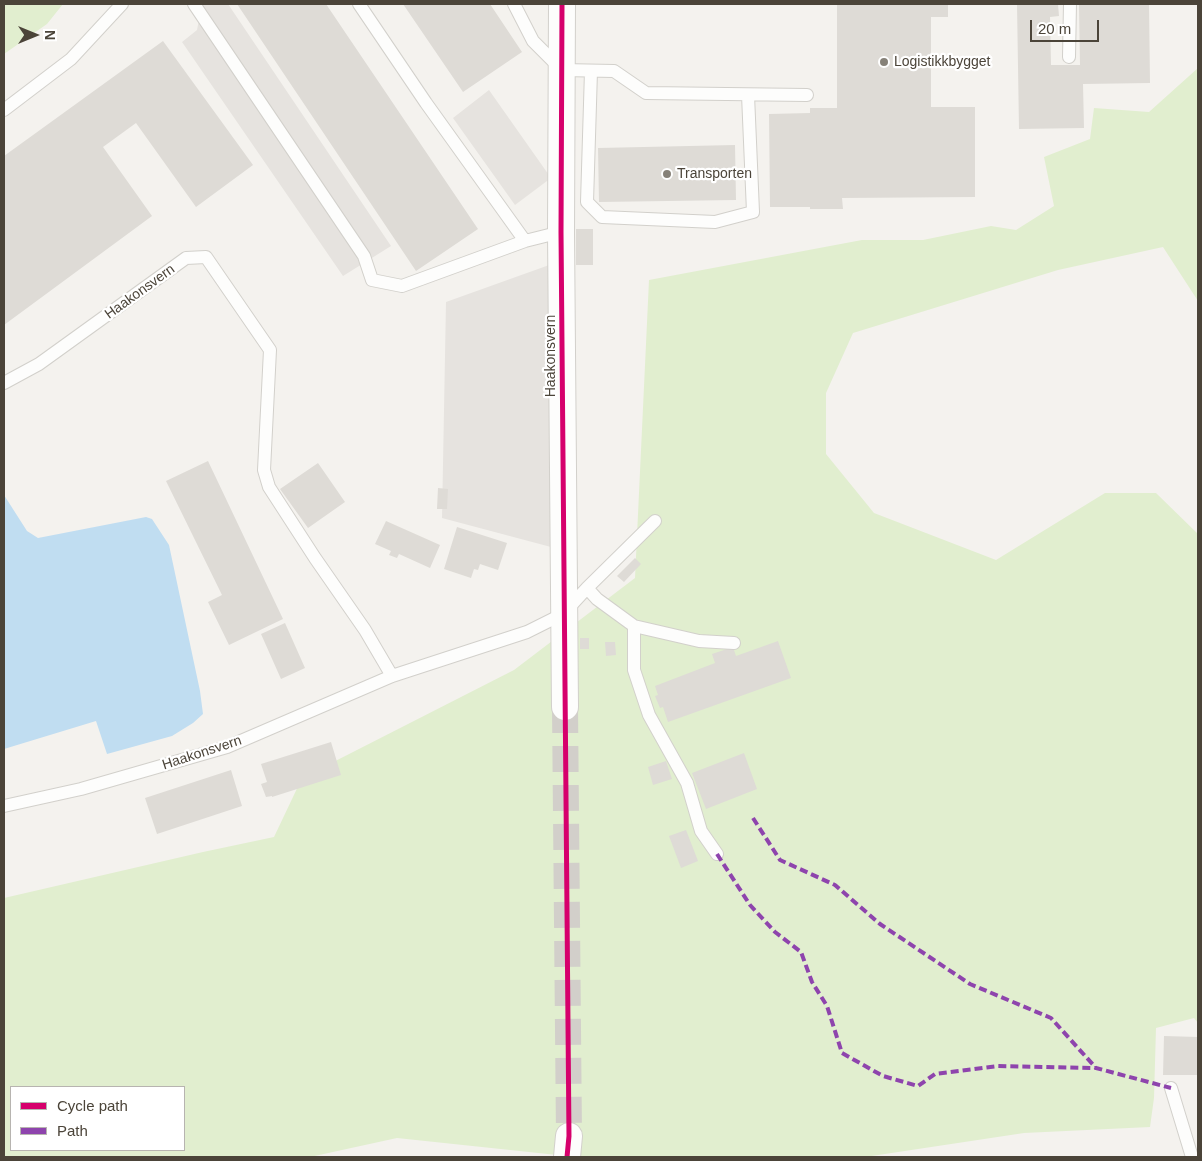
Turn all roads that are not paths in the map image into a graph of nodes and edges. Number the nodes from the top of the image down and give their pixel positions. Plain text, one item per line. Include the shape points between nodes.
1 (122, 4) edge
2 (194, 4) edge
3 (359, 4) edge
4 (514, 4) edge
5 (562, 4) edge
6 (1070, 4) edge
7 (1069, 57) dead end
8 (562, 70) junction
9 (591, 71) junction
10 (748, 95) junction
11 (807, 95) dead end
12 (4, 110) edge
13 (561, 232) junction
14 (526, 241) junction
15 (4, 383) edge
16 (655, 521) dead end
17 (587, 588) junction
18 (563, 614) junction
19 (634, 626) junction
20 (734, 643) dead end
21 (392, 676) junction
22 (565, 707) tunnel mouth
23 (4, 806) edge
24 (717, 854) dead end
25 (1171, 1088) dead end
26 (1192, 1157) edge

1 - 12 lane via 71,59
2 - 14 lane via 364,256 372,280 402,286
3 - 14 lane
4 - 8 lane via 533,41
5 - 8 street, Haakonsvern
6 - 7 lane
8 - 9 lane
8 - 13 street, Haakonsvern
9 - 10 lane via 614,72 646,93
9 - 10 lane via 587,202 602,217 715,222 753,212
10 - 11 lane
13 - 14 lane
13 - 18 street, Haakonsvern
15 - 21 lane, Haakonsvern via 39,364 186,258 206,257 270,350 264,470 269,487
16 - 17 lane, Haakonsvern
17 - 18 lane, Haakonsvern
17 - 19 lane
18 - 21 lane, Haakonsvern via 527,632
18 - 22 street, Haakonsvern
19 - 20 lane via 699,641
19 - 24 lane via 634,670 648,716 686,783 701,831
21 - 23 lane, Haakonsvern via 227,747 81,789
25 - 26 lane

